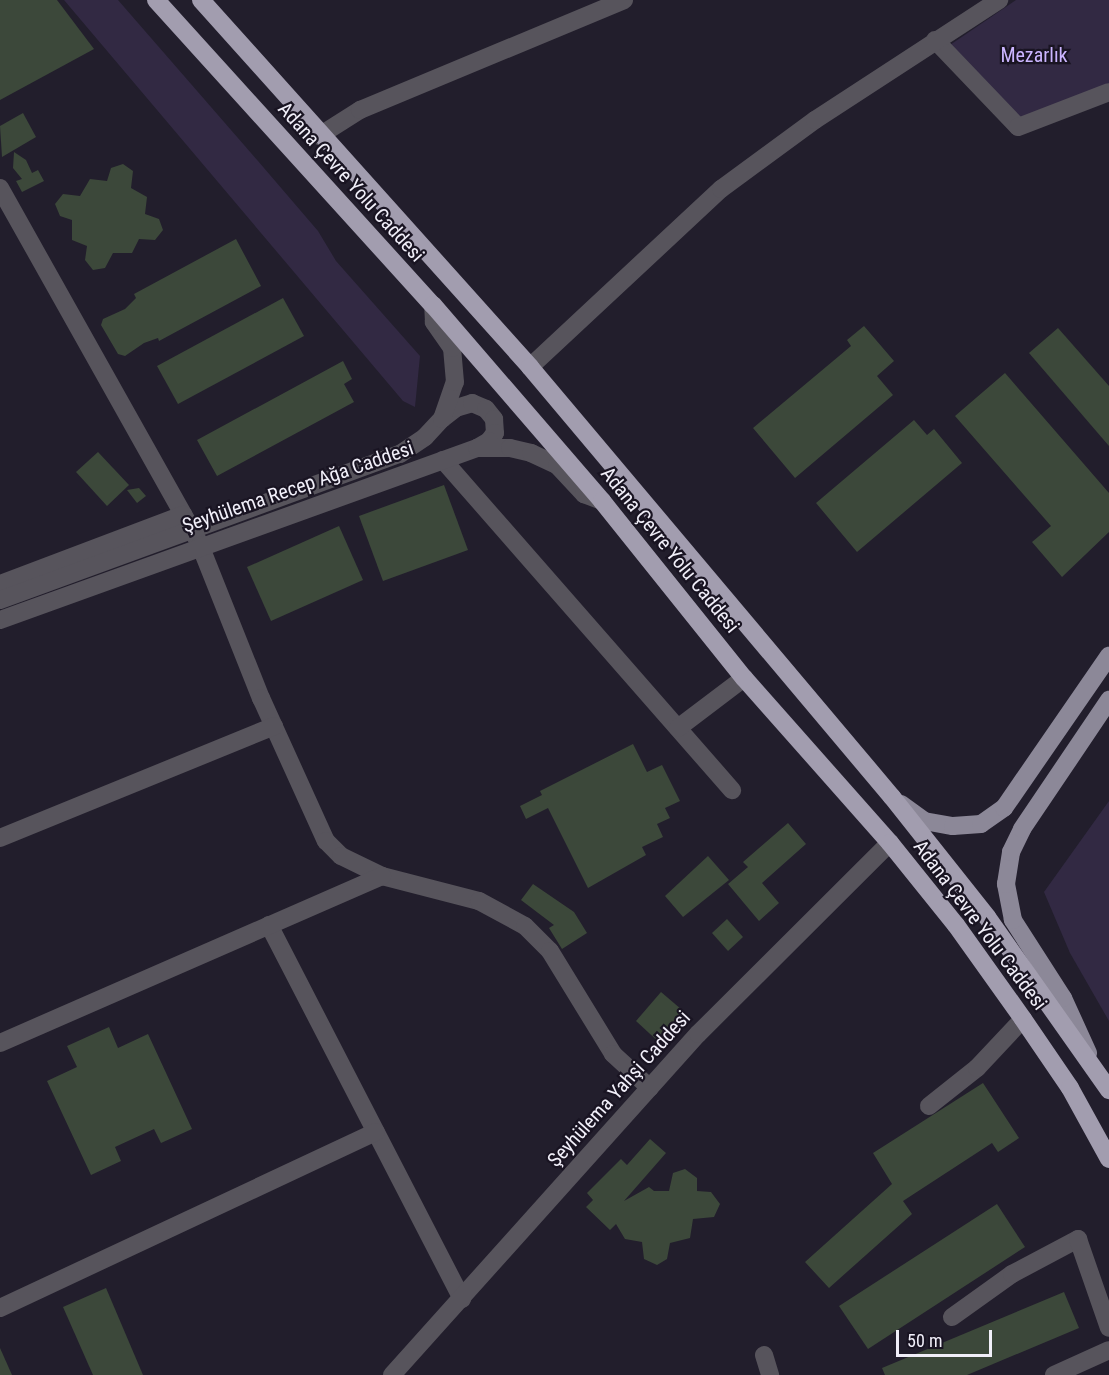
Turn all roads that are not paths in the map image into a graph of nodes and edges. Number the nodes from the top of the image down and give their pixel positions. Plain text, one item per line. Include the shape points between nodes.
1 (156, 0) edge
2 (201, 0) edge
3 (624, 0) edge
4 (999, 0) edge
5 (935, 40) junction
6 (1109, 92) edge
7 (320, 136) junction
8 (2, 194) edge
9 (433, 305) junction
10 (530, 367) junction
11 (442, 418) junction
12 (477, 448) junction
13 (443, 460) junction
14 (602, 501) junction
15 (192, 530) junction
16 (0, 584) edge
17 (0, 600) edge
18 (0, 620) edge
19 (1109, 656) edge
20 (744, 678) junction
21 (1109, 700) edge
22 (273, 726) junction
23 (678, 728) junction
24 (732, 790) dead end
25 (892, 797) junction
26 (0, 838) edge
27 (890, 843) junction
28 (382, 876) junction
29 (269, 925) junction
30 (1023, 1019) junction
31 (0, 1043) edge
32 (1093, 1062) junction
33 (650, 1088) junction
34 (1109, 1090) edge
35 (929, 1106) dead end
36 (376, 1132) junction
37 (1109, 1159) edge
38 (462, 1299) junction
39 (0, 1308) edge
40 (952, 1317) dead end
41 (1109, 1328) edge
42 (1109, 1350) edge
43 (764, 1355) dead end
44 (392, 1375) edge
45 (770, 1375) edge
46 (1054, 1375) edge

1 - 9 highway, Adana Çevre Yolu Caddesi
2 - 7 highway, Adana Çevre Yolu Caddesi
3 - 7 street via 360,110
4 - 5 street
5 - 6 street via 1018,127
5 - 10 street via 721,189
7 - 10 highway, Adana Çevre Yolu Caddesi
8 - 15 street
9 - 11 street, Şeyhülema Recep Ağa Caddesi via 434,322 452,348 455,382
9 - 14 highway, Adana Çevre Yolu Caddesi
10 - 25 highway, Adana Çevre Yolu Caddesi
11 - 12 street via 472,403 486,409 494,419 495,433
11 - 15 street, Şeyhülema Recep Ağa Caddesi via 425,437 400,454
12 - 13 street, Şeyhülema Recep Ağa Caddesi
12 - 14 street, Şeyhülema Recep Ağa Caddesi via 510,448 531,453 557,465 584,494
13 - 15 street, Şeyhülema Recep Ağa Caddesi
13 - 23 street
14 - 20 highway, Adana Çevre Yolu Caddesi
15 - 16 street
15 - 17 street, Şeyhülema Recep Ağa Caddesi
15 - 18 street, Şeyhülema Recep Ağa Caddesi
15 - 22 street
19 - 25 main road via 1004,808 981,824 953,826 924,821
20 - 23 street
20 - 27 highway, Adana Çevre Yolu Caddesi
21 - 32 main road via 1022,829 1011,852 1006,884 1013,920 1063,998
22 - 26 street
22 - 28 street via 326,841 341,856
23 - 24 street
25 - 32 highway, Adana Çevre Yolu Caddesi via 987,916
27 - 30 highway, Adana Çevre Yolu Caddesi via 956,925
27 - 33 street, Şeyhülema Yahşi Caddesi via 698,1034
28 - 29 street
28 - 33 street via 479,901 525,926 550,951 613,1053
29 - 31 street
29 - 36 street
30 - 35 street via 976,1068
30 - 37 highway, Adana Çevre Yolu Caddesi via 1070,1089
32 - 34 highway, Adana Çevre Yolu Caddesi
33 - 38 street, Şeyhülema Yahşi Caddesi
36 - 38 street
36 - 39 street
38 - 44 street, Şeyhülema Yahşi Caddesi
40 - 41 street via 1012,1274 1078,1239
42 - 46 street
43 - 45 street

